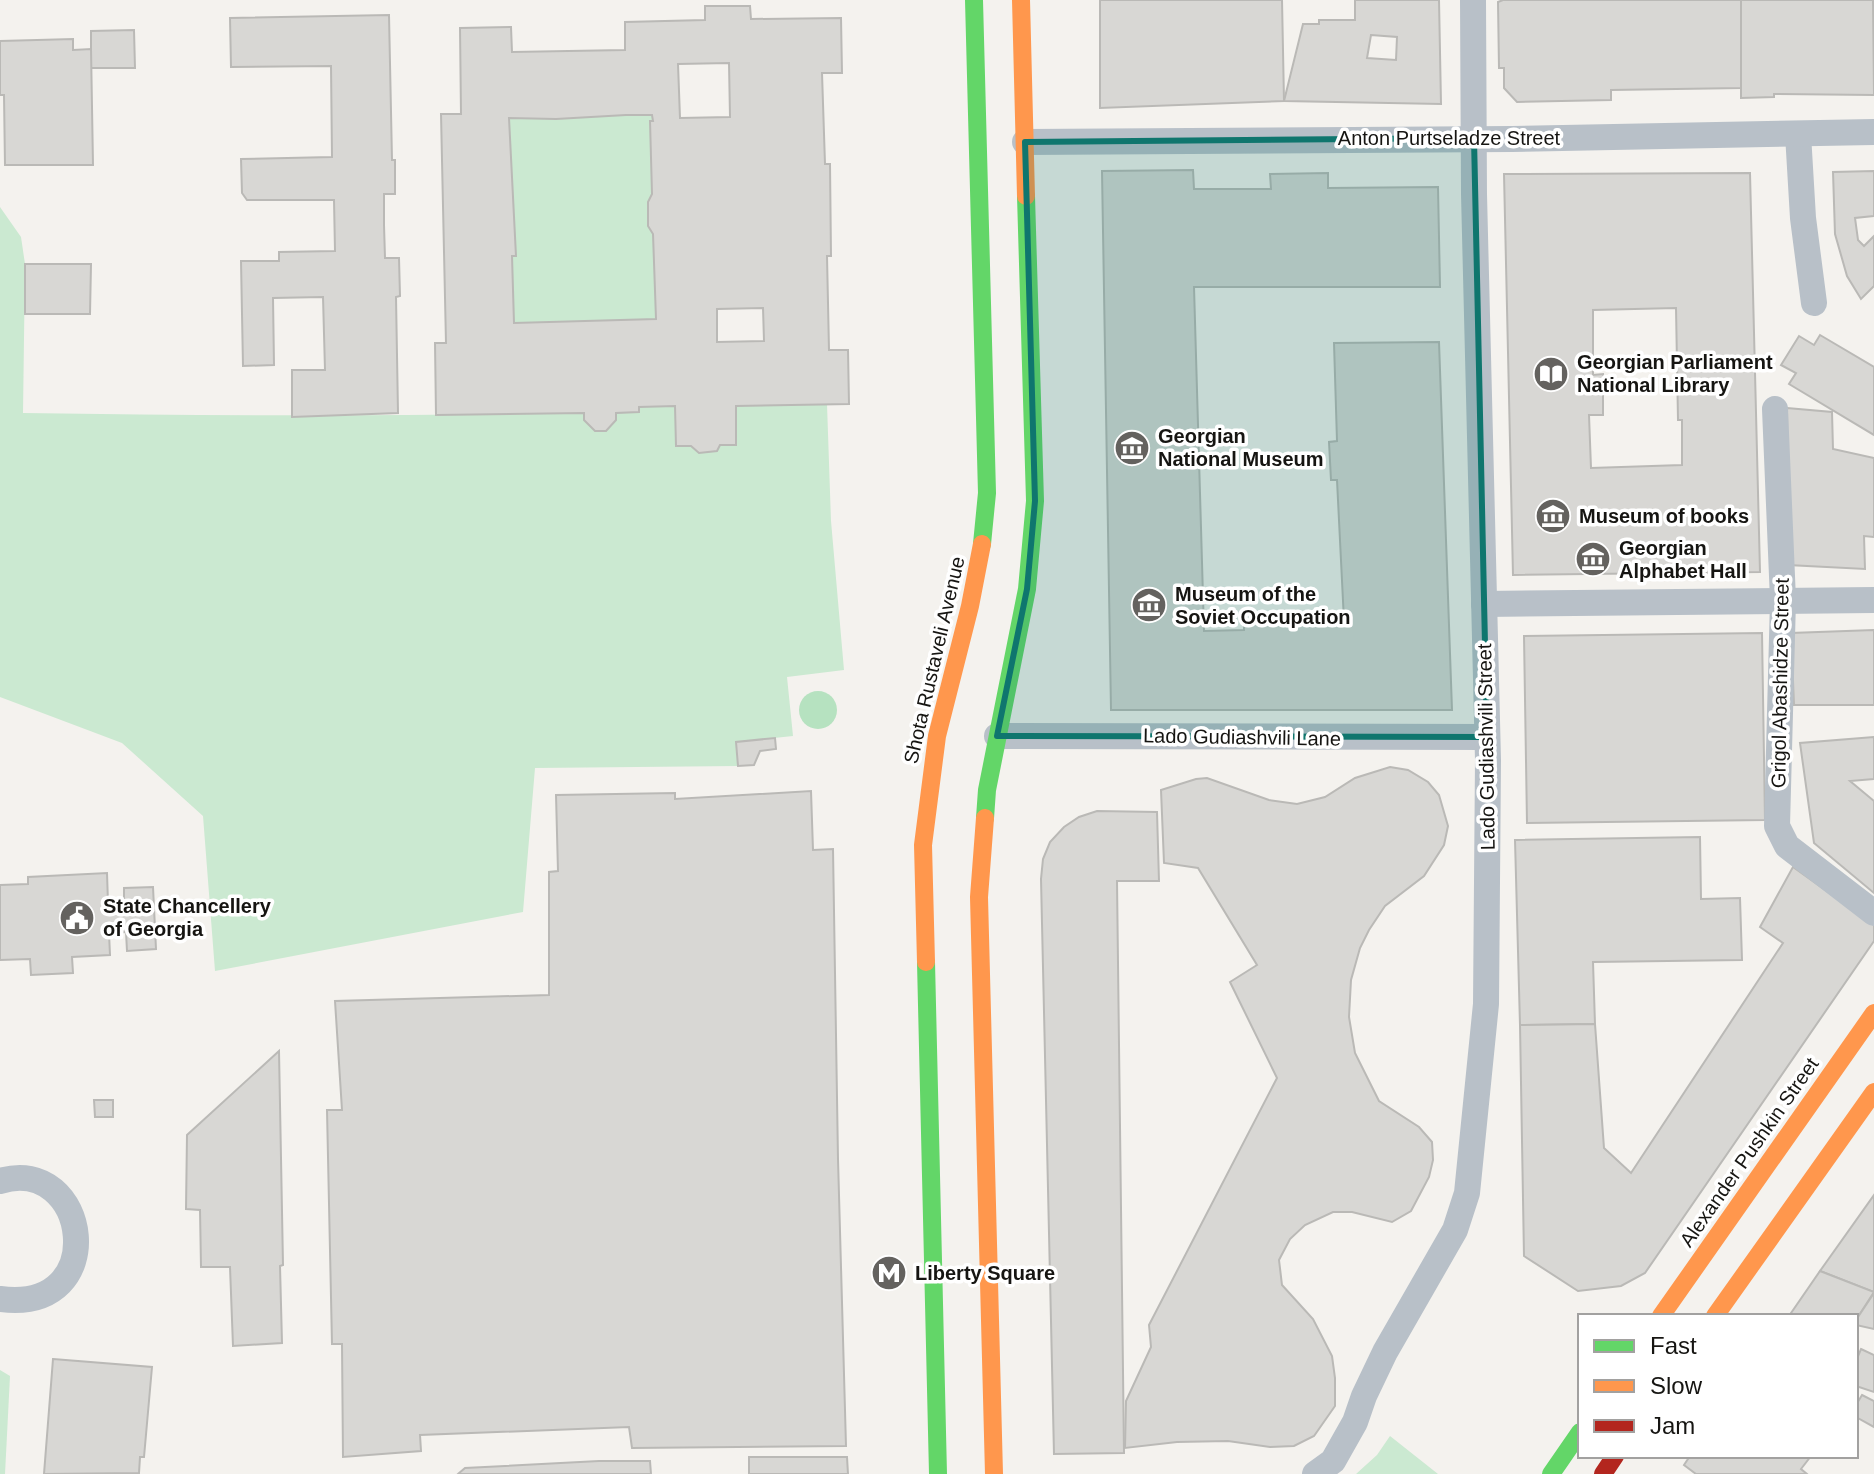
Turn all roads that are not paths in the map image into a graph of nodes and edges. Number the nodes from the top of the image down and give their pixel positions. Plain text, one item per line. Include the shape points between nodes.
1 (974, 0) edge
2 (1021, 0) edge
3 (1473, 0) edge
4 (1874, 132) edge
5 (1798, 134) junction
6 (1474, 138) junction
7 (1025, 142) junction
8 (1814, 303) dead end
9 (1775, 409) dead end
10 (1783, 600) junction
11 (1874, 600) edge
12 (1484, 604) junction
13 (997, 736) junction
14 (1487, 737) junction
15 (1874, 913) edge
16 (1874, 1013) edge
17 (1874, 1092) edge
18 (0, 1181) edge
19 (0, 1299) edge
20 (1662, 1314) edge
21 (1716, 1314) edge
22 (1578, 1435) edge
23 (1324, 1467) edge
24 (938, 1474) edge
25 (994, 1474) edge
26 (1551, 1474) edge

1 - 24 main road, Shota Rustaveli Avenue via 987,493 973,592 937,736 923,845
2 - 7 main road
3 - 6 street, Lado Gudiashvili Street
4 - 5 street, Anton Purtseladze Street
5 - 6 street, Anton Purtseladze Street
5 - 8 street
6 - 7 street, Anton Purtseladze Street
6 - 12 street, Lado Gudiashvili Street
7 - 13 main road via 1035,501 1027,589
9 - 10 street, Grigol Abashidze Street
10 - 11 street
10 - 12 street
10 - 15 street, Grigol Abashidze Street via 1777,826 1787,846
12 - 14 street, Lado Gudiashvili Street
13 - 14 street, Lado Gudiashvili Lane
13 - 25 main road via 979,897
14 - 23 street, Lado Gudiashvili Street via 1486,1004 1467,1193 1455,1230 1385,1352 1355,1422
16 - 20 main road, Alexander Pushkin Street
17 - 21 main road
18 - 19 street via 23,1178 54,1191 65,1203 77,1234 74,1259 62,1281 34,1298
22 - 26 main road

